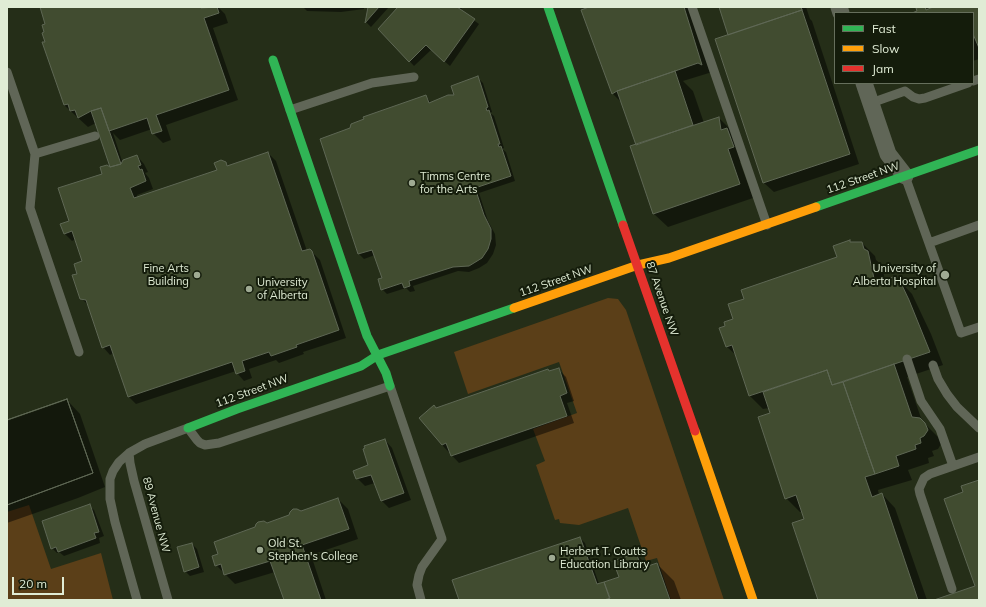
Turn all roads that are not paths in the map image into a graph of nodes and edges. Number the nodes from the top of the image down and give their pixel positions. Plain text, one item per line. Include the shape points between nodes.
1 (548, 7) edge
2 (692, 7) edge
3 (273, 60) dead end
4 (7, 72) edge
5 (414, 77) dead end
6 (864, 84) edge
7 (965, 84) edge
8 (871, 103) junction
9 (290, 110) junction
10 (95, 136) dead end
11 (979, 150) edge
12 (35, 154) junction
13 (906, 176) junction
14 (979, 224) edge
15 (767, 225) junction
16 (929, 243) junction
17 (638, 265) junction
18 (979, 327) edge
19 (79, 352) dead end
20 (378, 355) junction
21 (907, 359) dead end
22 (933, 365) dead end
23 (390, 386) junction
24 (188, 428) junction
25 (979, 428) edge
26 (129, 453) junction
27 (979, 457) edge
28 (953, 466) junction
29 (952, 589) dead end
30 (137, 600) edge
31 (168, 600) edge
32 (421, 600) edge
33 (753, 600) edge

1 - 17 main road, 87 Avenue NW
2 - 15 lane
3 - 9 main road
4 - 12 lane
5 - 9 lane via 372,83
6 - 8 street
7 - 8 lane via 925,98 913,97 905,91
8 - 13 street via 888,154
9 - 20 main road via 367,336
10 - 12 lane
11 - 13 main road, 112 Street NW
12 - 19 lane via 30,208
13 - 15 main road, 112 Street NW
13 - 16 lane
14 - 16 lane
15 - 17 main road, 112 Street NW via 669,258
16 - 18 lane via 961,333
17 - 20 main road, 112 Street NW
17 - 33 main road, 87 Avenue NW
20 - 23 main road
20 - 24 main road, 112 Street NW via 361,366
21 - 28 lane via 921,401 940,429
22 - 25 lane via 947,394
23 - 24 lane via 219,443 204,445
23 - 32 lane via 442,539 419,574 417,585
24 - 26 lane, 112 Street NW via 145,444
26 - 30 lane via 118,462 113,471 110,479 110,499
26 - 31 lane, 89 Avenue NW via 134,481
27 - 28 lane
28 - 29 lane via 924,478 920,489

